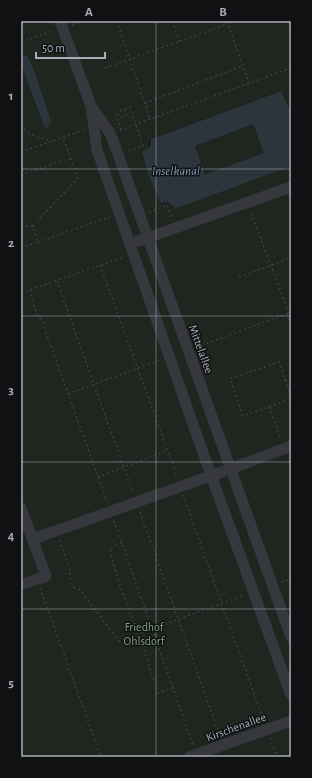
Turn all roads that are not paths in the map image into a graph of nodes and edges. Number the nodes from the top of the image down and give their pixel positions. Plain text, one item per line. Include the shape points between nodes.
1 (57, 27) edge
2 (91, 106) junction
3 (291, 187) edge
4 (147, 238) junction
5 (131, 249) junction
6 (288, 447) edge
7 (230, 469) junction
8 (211, 475) junction
9 (21, 508) edge
10 (33, 539) junction
11 (21, 585) edge
12 (291, 637) edge
13 (291, 695) edge
14 (291, 720) edge
15 (193, 756) edge

1 - 2 street, Mittelallee
2 - 4 street, Mittelallee via 110,134
2 - 5 street, Mittelallee via 89,128
3 - 4 street
4 - 5 street
4 - 7 street, Mittelallee
5 - 8 street, Mittelallee
6 - 7 street
7 - 8 street
7 - 12 street, Mittelallee
8 - 10 street
8 - 13 street, Mittelallee
9 - 10 street
10 - 11 street via 46,576
14 - 15 street, Kirschenallee

